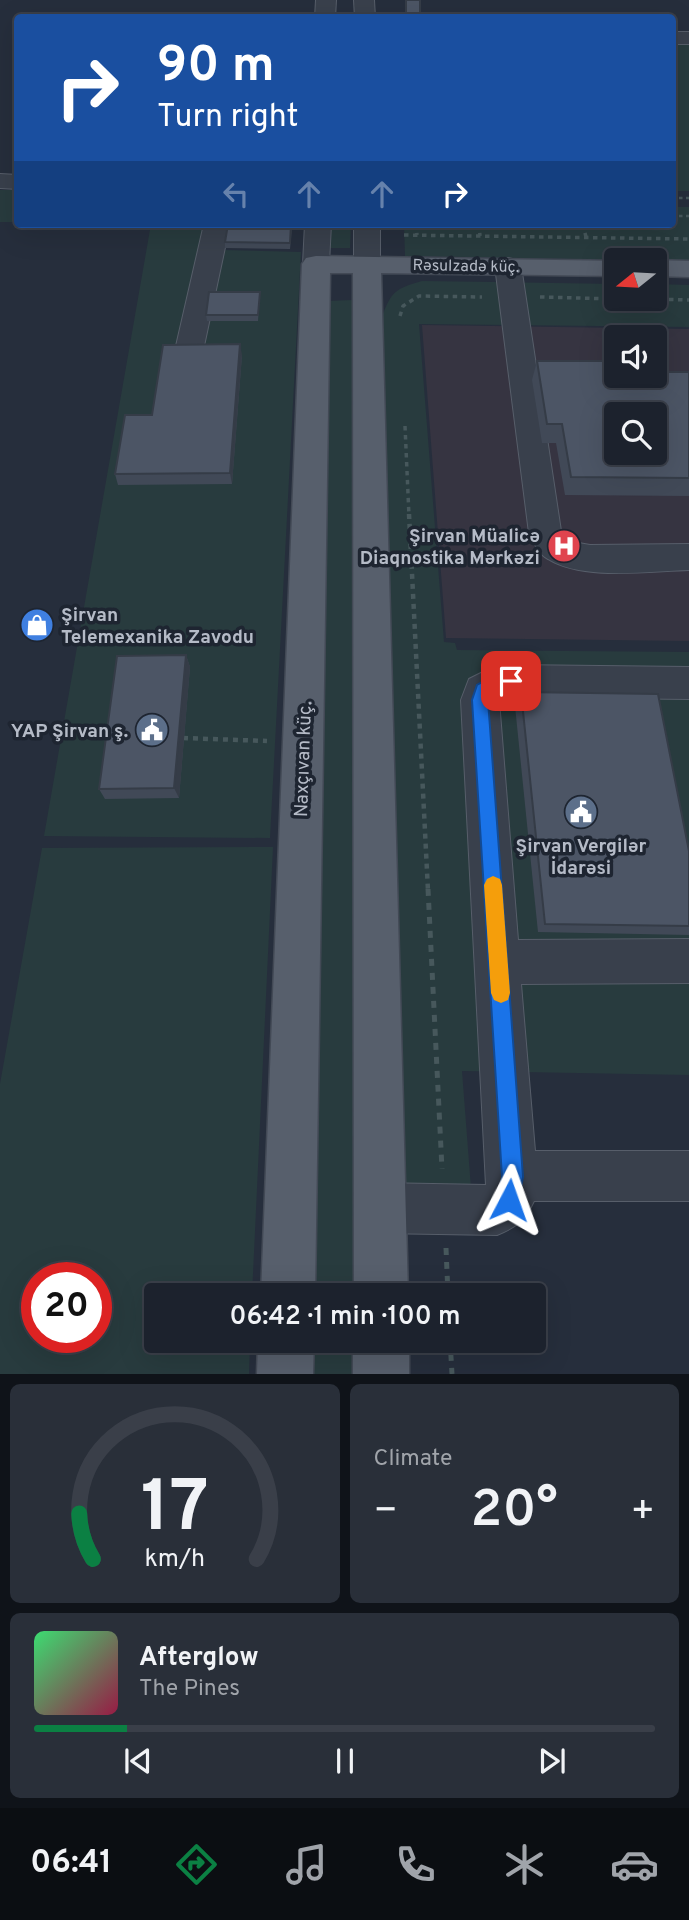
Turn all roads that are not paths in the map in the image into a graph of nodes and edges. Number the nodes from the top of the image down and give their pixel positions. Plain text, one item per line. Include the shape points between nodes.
1 (216, 228) edge
2 (317, 228) edge
3 (367, 228) edge
4 (316, 264) junction
5 (367, 265) junction
6 (508, 266) junction
7 (604, 268) edge
8 (667, 268) edge
9 (689, 269) edge
10 (190, 346) edge
11 (689, 557) edge
12 (689, 683) edge
13 (689, 961) edge
14 (499, 962) junction
15 (512, 1177) junction
16 (689, 1177) edge
17 (379, 1208) junction
18 (288, 1283) edge
19 (380, 1283) edge
20 (286, 1353) edge
21 (381, 1353) edge
22 (285, 1374) edge
23 (382, 1374) edge

1 - 10 street
2 - 4 street, Naxçıvan küç.
3 - 5 street
4 - 5 main road, Rəsulzadə küç.
4 - 18 main road, Naxçıvan küç.
5 - 6 main road, Rəsulzadə küç.
5 - 17 main road
6 - 7 main road, Rəsulzadə küç.
6 - 11 street via 545,533 552,545 583,558
8 - 9 main road
12 - 14 street via 511,681 482,690
13 - 14 street
14 - 15 street
15 - 16 street
15 - 17 street via 509,1200 498,1210
17 - 19 main road
20 - 22 main road
21 - 23 main road

